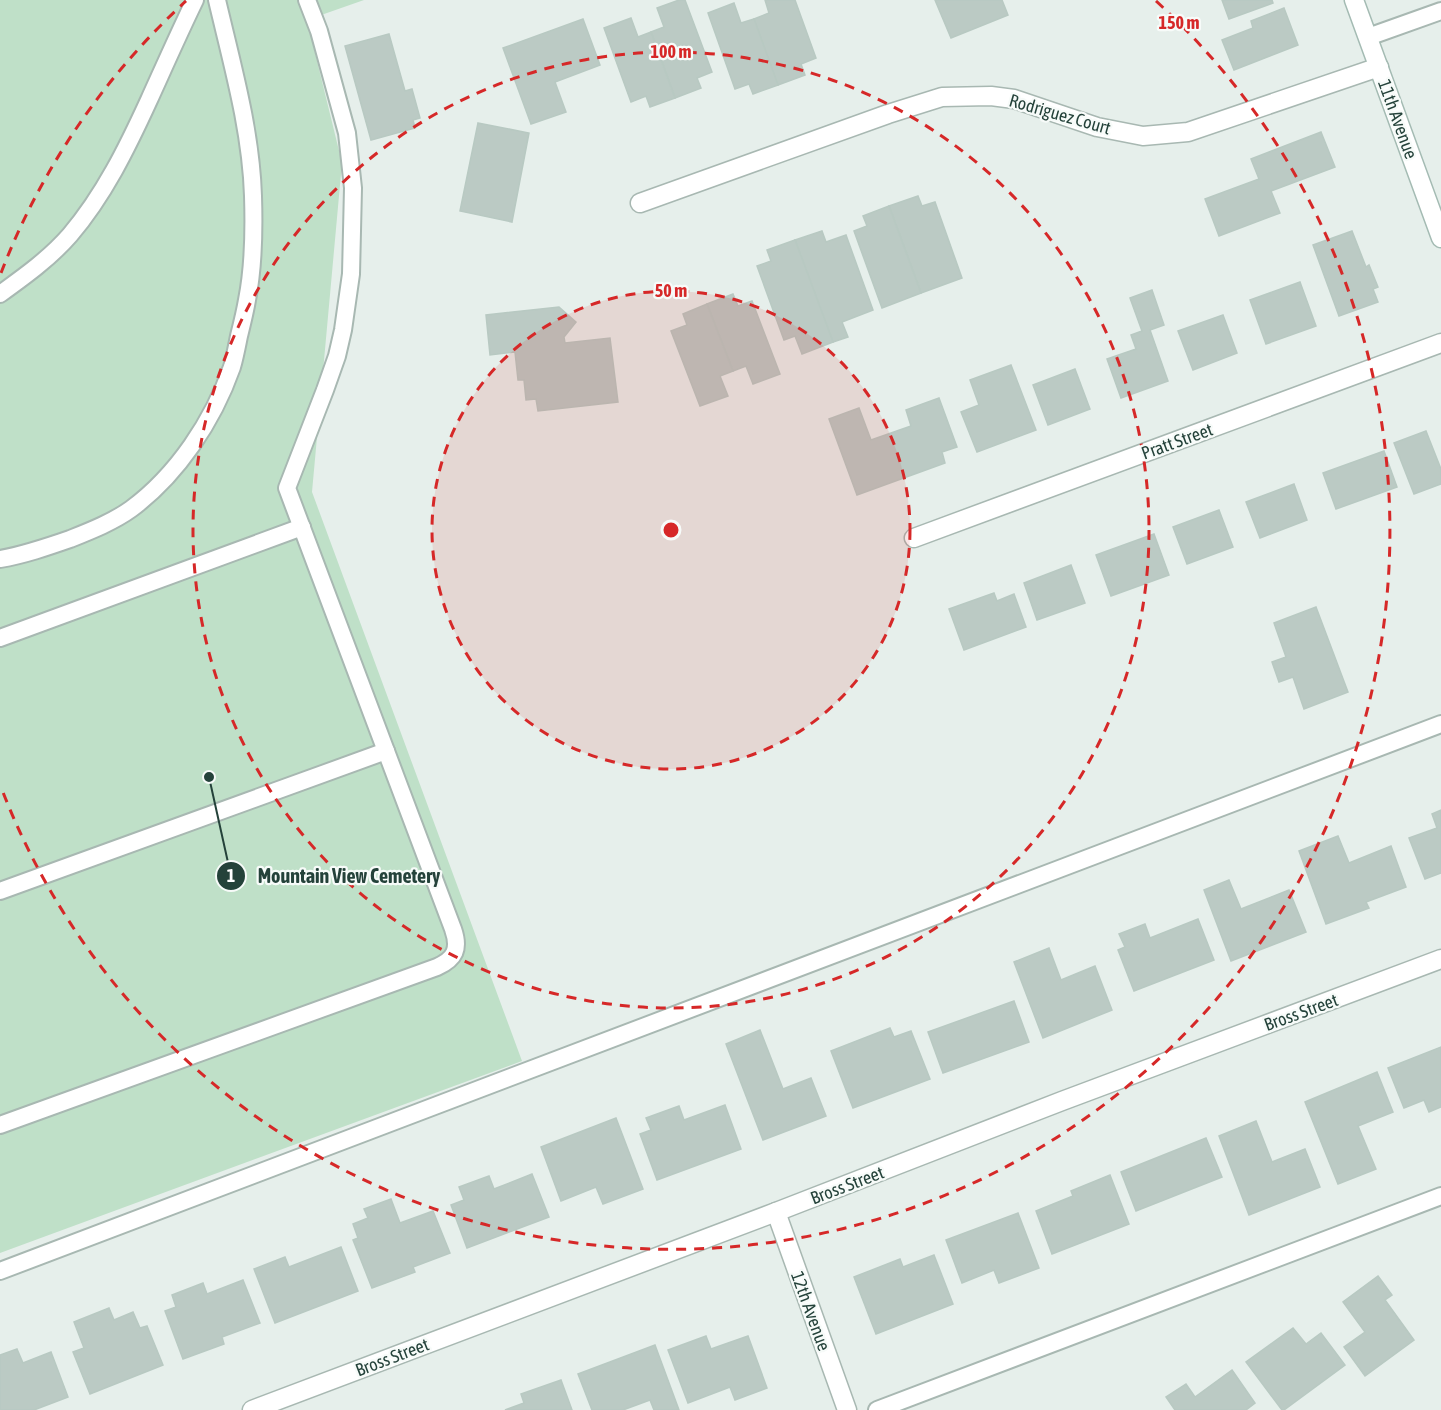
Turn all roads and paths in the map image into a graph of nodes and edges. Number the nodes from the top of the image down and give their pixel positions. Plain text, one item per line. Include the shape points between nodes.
1 (195, 0) edge
2 (216, 0) edge
3 (307, 0) edge
4 (1354, 0) edge
5 (1441, 11) edge
6 (1368, 37) junction
7 (1379, 67) junction
8 (640, 202) dead end
9 (1441, 238) edge
10 (0, 294) edge
11 (1441, 343) edge
12 (302, 527) junction
13 (914, 538) dead end
14 (0, 559) edge
15 (0, 638) edge
16 (1441, 724) edge
17 (386, 751) junction
18 (0, 891) edge
19 (1441, 959) edge
20 (0, 1125) edge
21 (1441, 1196) edge
22 (776, 1212) junction
23 (0, 1271) edge
24 (252, 1410) edge
25 (847, 1410) edge
26 (877, 1410) edge

1 - 10 lane via 133,134 95,204 48,257
2 - 14 lane via 247,134 253,196 247,299 232,366 189,451 165,480 130,510 57,544
3 - 12 lane via 345,122 353,212 351,274 341,342 287,488
4 - 6 street, 11th Avenue
5 - 6 lane
6 - 7 street, 11th Avenue
7 - 8 street, Rodriguez Court via 1188,132 1143,136 1097,127 1014,99 942,97
7 - 9 street, 11th Avenue
11 - 13 street, Pratt Street
12 - 15 lane
12 - 17 lane
16 - 23 lane
17 - 18 lane
17 - 20 lane via 455,936 457,948 452,958 436,968
19 - 22 street, Bross Street
21 - 26 lane
22 - 24 street, Bross Street
22 - 25 street, 12th Avenue

